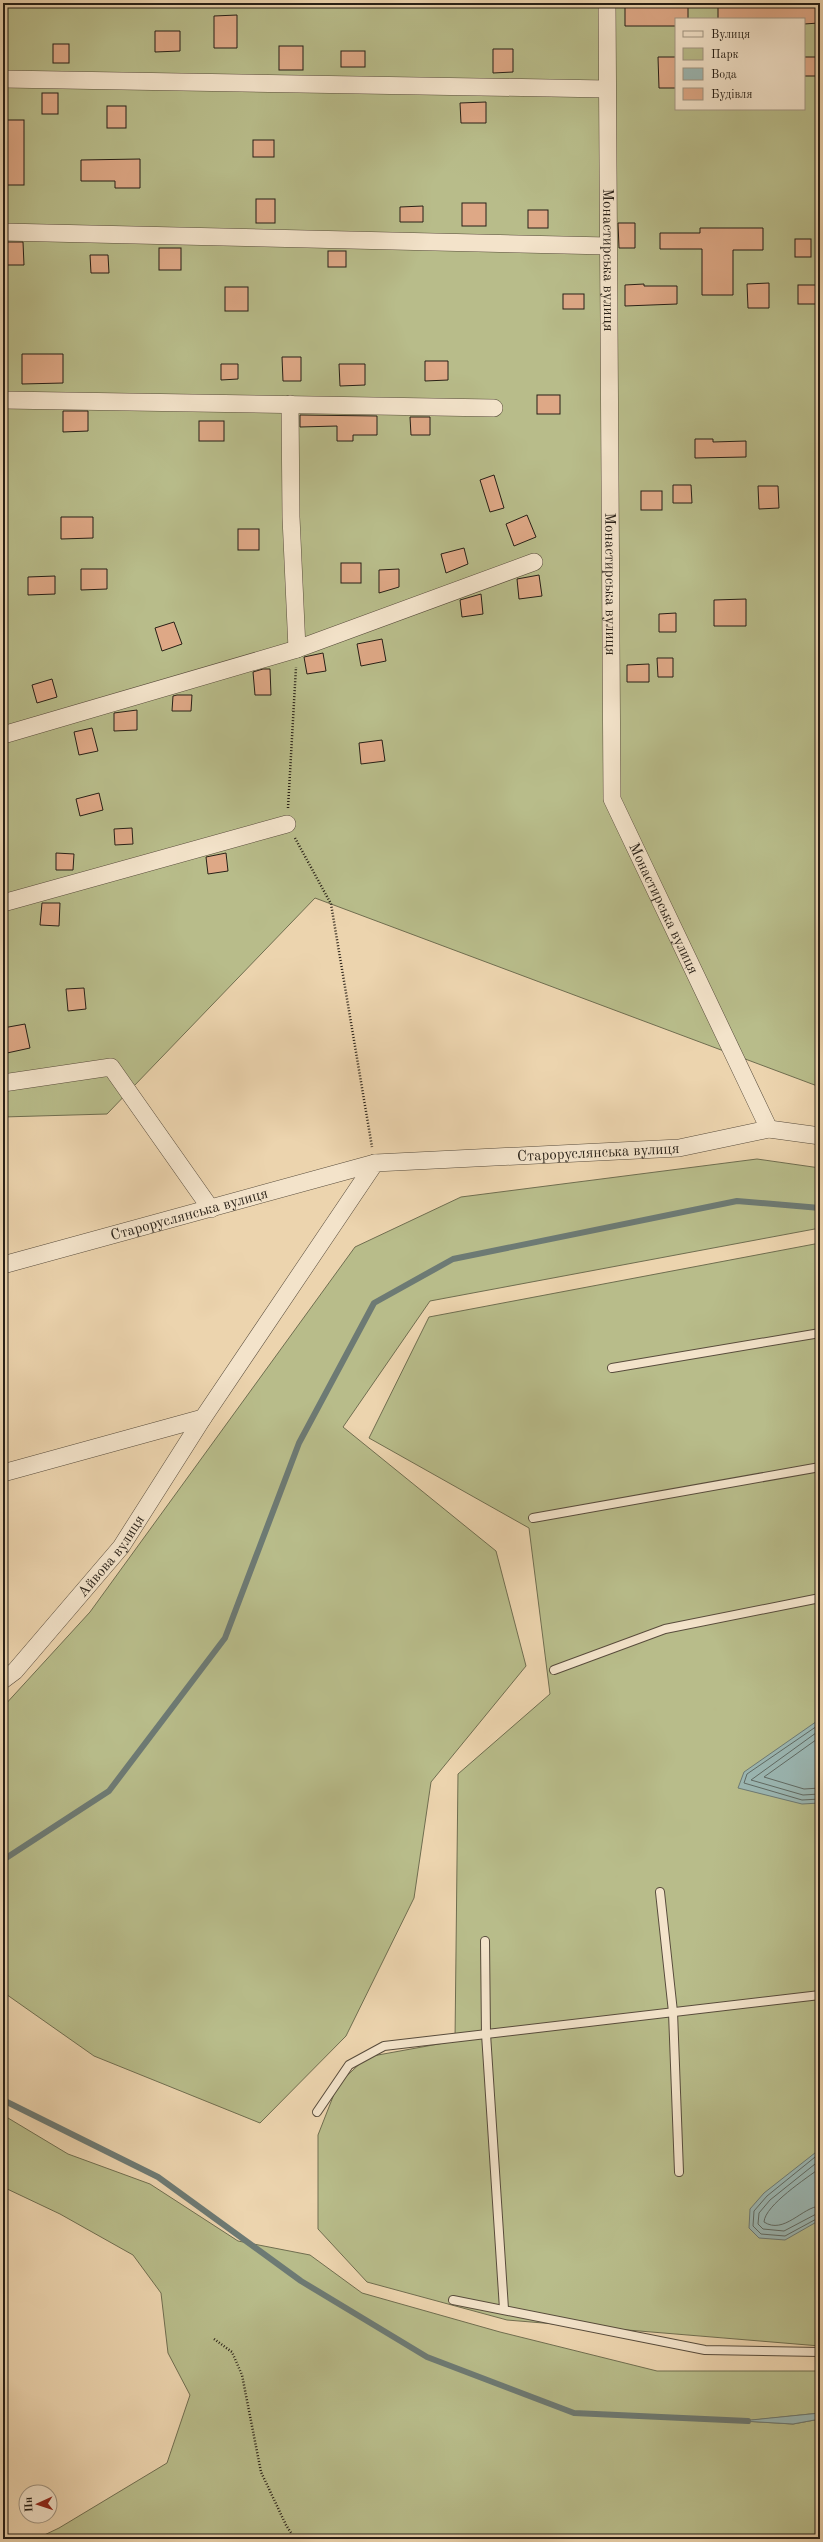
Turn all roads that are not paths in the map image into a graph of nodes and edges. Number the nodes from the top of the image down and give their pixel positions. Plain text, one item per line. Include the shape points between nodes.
1 (607, 3) edge
2 (3, 79) edge
3 (607, 89) junction
4 (3, 232) edge
5 (608, 246) junction
6 (3, 400) edge
7 (290, 404) junction
8 (494, 408) dead end
9 (534, 562) dead end
10 (297, 649) junction
11 (3, 735) edge
12 (287, 824) road end
13 (3, 903) edge
14 (3, 1083) edge
15 (770, 1129) junction
16 (820, 1136) edge
17 (375, 1163) junction
18 (211, 1209) junction
19 (3, 1264) edge
20 (820, 1333) edge
21 (612, 1368) dead end
22 (203, 1418) junction
23 (820, 1467) edge
24 (3, 1473) edge
25 (533, 1518) dead end
26 (820, 1598) edge
27 (554, 1670) dead end
28 (3, 1680) edge
29 (660, 1892) dead end
30 (485, 1941) dead end
31 (820, 1995) edge
32 (673, 2012) junction
33 (486, 2034) junction
34 (317, 2112) dead end
35 (679, 2172) dead end
36 (454, 2300) dead end
37 (504, 2309) junction
38 (820, 2352) edge

1 - 3 street, Монастирська вулиця
2 - 3 street
3 - 5 street, Монастирська вулиця
4 - 5 street
5 - 15 street, Монастирська вулиця via 612,799
6 - 7 street
7 - 8 street
7 - 10 street
9 - 10 street
10 - 11 street
12 - 13 street
14 - 18 street via 111,1067
15 - 16 street, Староруслянська вулиця
15 - 17 street, Староруслянська вулиця via 679,1148
17 - 18 street, Староруслянська вулиця
17 - 22 street
18 - 19 street, Староруслянська вулиця
20 - 21 lane
22 - 24 street
22 - 28 street, Айвова вулиця via 121,1546 15,1671
23 - 25 lane
26 - 27 lane via 665,1629
29 - 32 lane
30 - 33 lane
31 - 32 lane
32 - 33 lane
32 - 35 lane
33 - 34 lane via 384,2046 349,2065
33 - 37 lane
36 - 37 lane
37 - 38 lane via 705,2350

